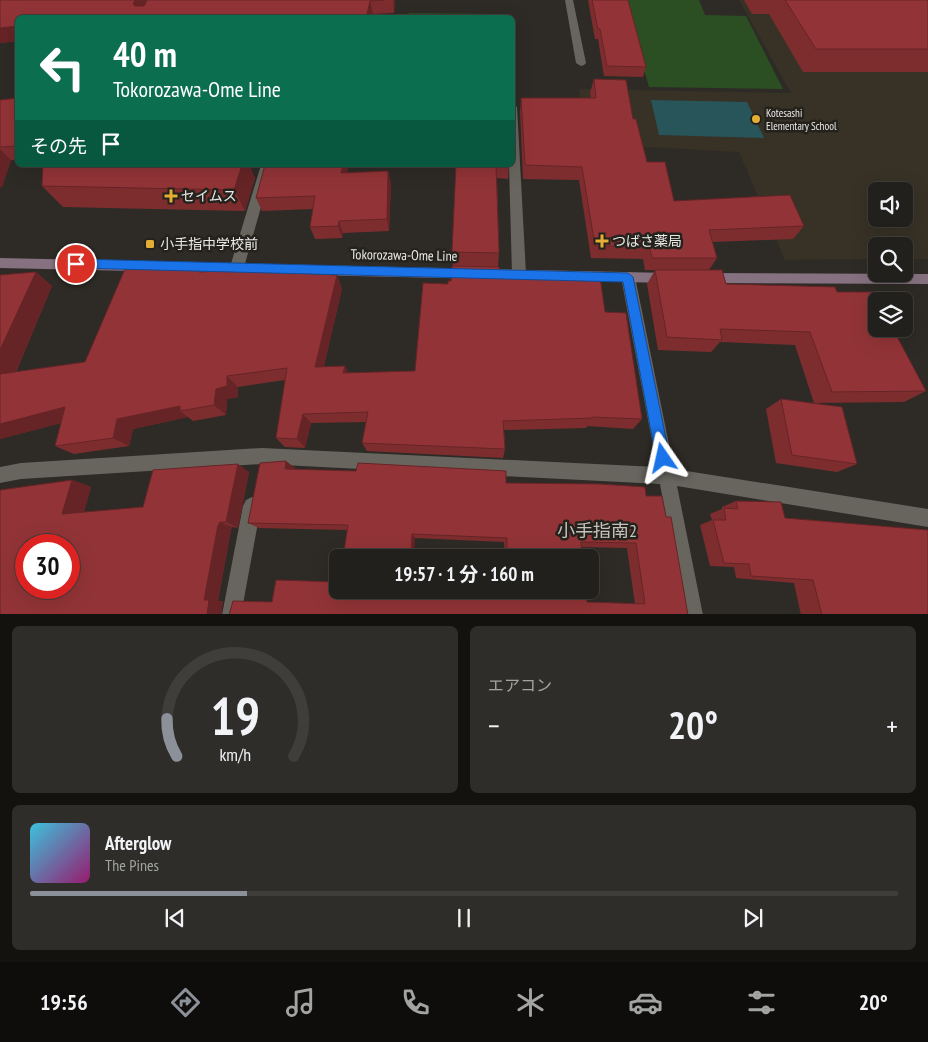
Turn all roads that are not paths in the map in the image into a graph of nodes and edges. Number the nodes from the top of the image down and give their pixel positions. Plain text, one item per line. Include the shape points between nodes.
1 (569, 0) edge
2 (581, 63) dead end
3 (265, 167) edge
4 (515, 167) edge
5 (0, 262) edge
6 (236, 267) junction
7 (519, 274) junction
8 (628, 277) junction
9 (928, 279) edge
10 (262, 456) junction
11 (0, 475) edge
12 (258, 475) edge
13 (666, 476) junction
14 (255, 494) edge
15 (928, 518) edge
16 (231, 614) edge
17 (694, 614) edge

1 - 2 street
3 - 6 street
4 - 7 street
5 - 6 main road, Tokorozawa-Ome Line
6 - 7 main road, Tokorozawa-Ome Line
7 - 8 main road, Tokorozawa-Ome Line
8 - 9 main road, Tokorozawa-Ome Line
8 - 13 street
10 - 11 street
10 - 12 street
10 - 13 street
13 - 15 street
13 - 17 street
14 - 16 street

